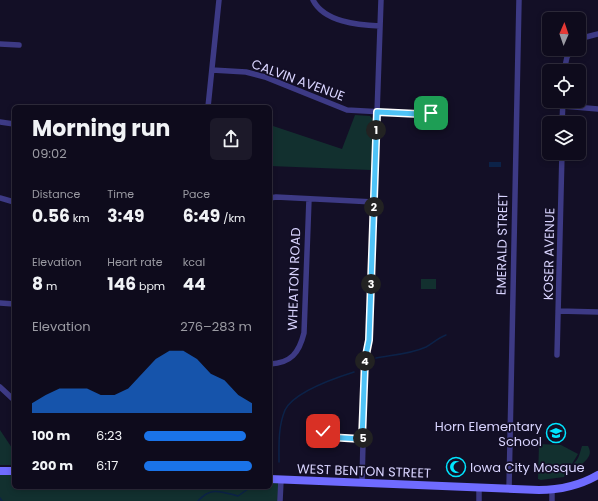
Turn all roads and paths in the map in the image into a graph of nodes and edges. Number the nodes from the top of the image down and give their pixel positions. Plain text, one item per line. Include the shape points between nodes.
1 (219, 0) edge
2 (313, 0) edge
3 (381, 0) edge
4 (519, 0) edge
5 (380, 26) junction
6 (598, 34) edge
7 (586, 37) edge
8 (0, 44) edge
9 (19, 45) dead end
10 (212, 70) junction
11 (208, 105) edge
12 (586, 106) edge
13 (598, 108) edge
14 (377, 112) junction
15 (419, 114) dead end
16 (0, 122) edge
17 (12, 124) edge
18 (562, 160) edge
19 (0, 198) edge
20 (272, 198) edge
21 (308, 199) junction
22 (12, 201) edge
23 (374, 202) junction
24 (0, 303) edge
25 (12, 304) edge
26 (558, 311) junction
27 (598, 312) edge
28 (557, 355) dead end
29 (272, 364) edge
30 (0, 387) edge
31 (12, 398) edge
32 (327, 437) dead end
33 (362, 439) junction
34 (0, 471) edge
35 (12, 471) edge
36 (598, 475) edge
37 (272, 479) edge
38 (281, 480) junction
39 (362, 483) junction
40 (479, 488) junction
41 (509, 489) junction
42 (552, 490) junction
43 (280, 501) edge
44 (479, 501) edge
45 (552, 501) edge

1 - 10 street
2 - 5 street via 317,7 333,17 357,25
3 - 5 street
4 - 41 street, EMERALD STREET
5 - 14 street
6 - 7 street
8 - 9 street
10 - 11 street
10 - 14 street, CALVIN AVENUE via 246,72 265,77 339,107
12 - 13 street
14 - 15 street, CALVIN AVENUE
14 - 23 street
16 - 17 street
18 - 26 street, KOSER AVENUE
19 - 22 street
20 - 21 street
21 - 23 street
21 - 29 street, WHEATON ROAD via 302,343 288,360
23 - 33 street
24 - 25 street
26 - 27 street
26 - 28 street, KOSER AVENUE
30 - 31 street
32 - 33 street
33 - 39 street
34 - 35 street
36 - 42 street, WEST BENTON STREET via 573,486
37 - 38 street, WEST BENTON STREET
38 - 39 street, WEST BENTON STREET
38 - 43 street
39 - 40 street, WEST BENTON STREET
40 - 41 street, WEST BENTON STREET
40 - 44 street
41 - 42 street, WEST BENTON STREET
42 - 45 street

